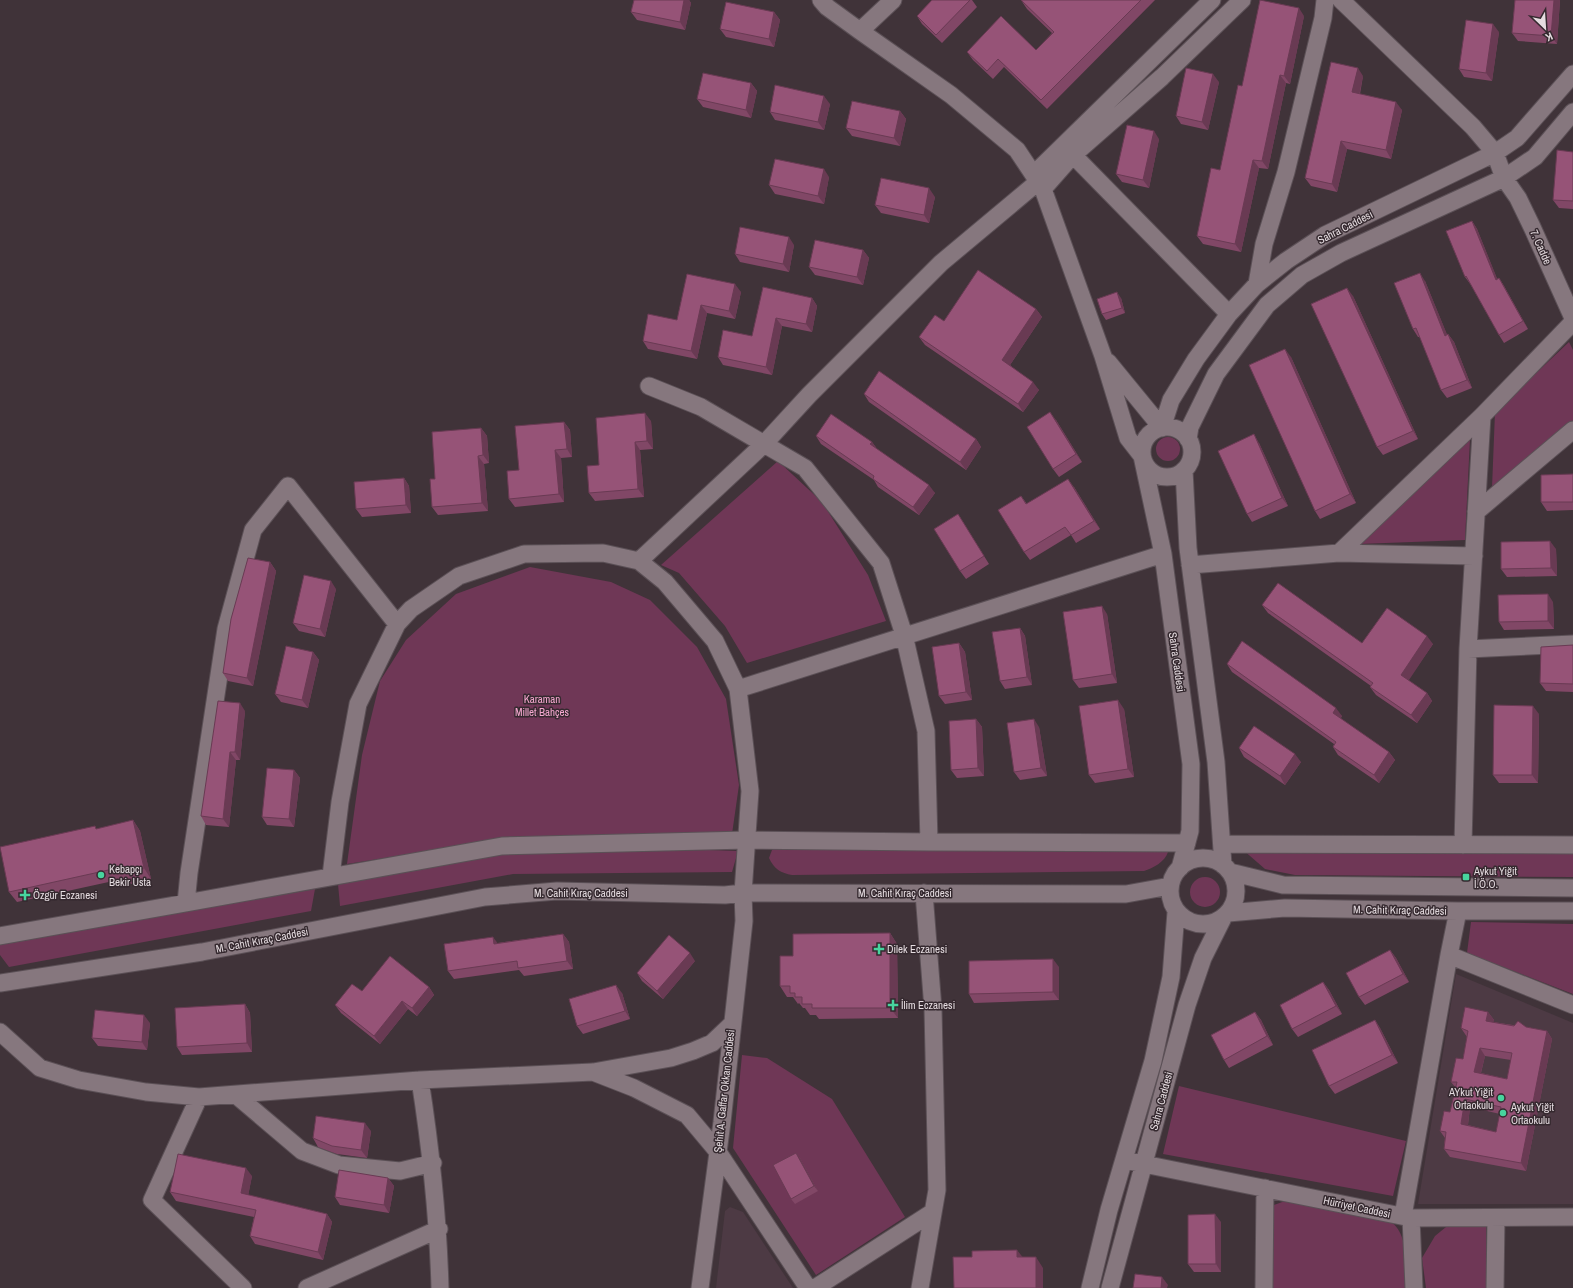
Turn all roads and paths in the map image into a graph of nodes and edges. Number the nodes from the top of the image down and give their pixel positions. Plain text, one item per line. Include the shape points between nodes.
1 (821, 0) edge
2 (893, 0) edge
3 (1212, 0) edge
4 (1242, 0) edge
5 (1325, 0) edge
6 (1341, 0) edge
7 (860, 31) junction
8 (1573, 74) edge
9 (1573, 112) edge
10 (1495, 153) junction
11 (1074, 155) junction
12 (1504, 178) junction
13 (1038, 181) junction
14 (1257, 284) junction
15 (1230, 314) junction
16 (1573, 318) edge
17 (1573, 322) edge
18 (1103, 356) junction
19 (649, 386) dead end
20 (1482, 416) junction
21 (1162, 428) junction
22 (1573, 430) edge
23 (1188, 439) junction
24 (764, 444) junction
25 (1142, 456) junction
26 (1184, 470) junction
27 (1476, 512) junction
28 (1339, 553) junction
29 (1162, 554) junction
30 (1474, 556) junction
31 (639, 561) junction
32 (1190, 565) junction
33 (397, 624) junction
34 (904, 635) junction
35 (1573, 644) edge
36 (1468, 649) junction
37 (738, 689) junction
38 (747, 840) junction
39 (929, 842) junction
40 (1187, 843) junction
41 (1222, 844) junction
42 (1463, 845) junction
43 (1573, 845) edge
44 (1180, 868) junction
45 (1227, 868) junction
46 (331, 876) junction
47 (1170, 886) junction
48 (1573, 888) edge
49 (743, 893) junction
50 (924, 893) junction
51 (186, 903) junction
52 (1573, 911) edge
53 (1176, 912) junction
54 (1458, 912) junction
55 (1225, 916) junction
56 (0, 936) edge
57 (1449, 955) junction
58 (0, 983) edge
59 (1573, 1005) edge
60 (731, 1025) junction
61 (0, 1032) edge
62 (593, 1072) junction
63 (420, 1080) junction
64 (236, 1095) junction
65 (199, 1097) junction
66 (718, 1152) junction
67 (1124, 1160) junction
68 (433, 1163) junction
69 (1144, 1164) junction
70 (1265, 1188) junction
71 (933, 1212) junction
72 (1407, 1217) junction
73 (1573, 1217) edge
74 (1496, 1218) junction
75 (439, 1229) junction
76 (243, 1288) edge
77 (307, 1288) edge
78 (440, 1288) edge
79 (700, 1288) edge
80 (808, 1288) edge
81 (815, 1288) edge
82 (920, 1288) edge
83 (1090, 1288) edge
84 (1110, 1288) edge
85 (1264, 1288) edge
86 (1414, 1288) edge
87 (1495, 1288) edge

1 - 7 street
2 - 7 street
3 - 13 street
4 - 11 street
5 - 14 street via 1323,18 1286,172 1264,244
6 - 10 street via 1473,127
7 - 13 street via 951,95 1017,150
8 - 10 street, Sahra Caddesi via 1517,138
9 - 12 street, Sahra Caddesi via 1535,157
10 - 12 street, 7. Cadde
10 - 14 street, Sahra Caddesi via 1325,235
11 - 13 street
11 - 15 street
12 - 16 street, 7. Cadde via 1518,198
12 - 23 street, Sahra Caddesi via 1340,253 1302,275 1267,306 1216,374 1190,427
13 - 18 street
13 - 24 street via 941,264
14 - 15 street, Sahra Caddesi
15 - 21 street, Sahra Caddesi via 1196,359 1171,400
17 - 20 street
18 - 21 street
18 - 25 street via 1128,438
19 - 24 street via 701,407
20 - 27 street
20 - 28 street
21 - 23 street via 1177,429
21 - 25 street, Sahra Caddesi via 1155,430 1144,441
22 - 27 street
23 - 26 street, Sahra Caddesi via 1192,455
24 - 31 street
24 - 34 street via 805,468 881,563
25 - 26 street via 1149,470 1162,477 1170,477
25 - 29 street, Sahra Caddesi
26 - 32 street, Sahra Caddesi
27 - 30 street
28 - 30 street
28 - 32 street
29 - 34 street
29 - 40 street, Sahra Caddesi via 1191,764 1190,831
30 - 36 street
31 - 33 street via 603,553 524,554 459,576 411,609
31 - 37 street, Şehit A. Gaffar Okkan Caddesi via 665,582 715,641
32 - 41 street, Sahra Caddesi via 1216,762
33 - 46 street via 358,704 340,802
33 - 51 street via 288,486 253,530 226,629
34 - 37 street
34 - 39 street via 926,732
35 - 36 street
36 - 42 street
37 - 38 street, Şehit A. Gaffar Okkan Caddesi via 750,791
38 - 39 street
38 - 46 street via 502,846
38 - 49 street, Şehit A. Gaffar Okkan Caddesi
39 - 40 street
40 - 44 street, Sahra Caddesi
41 - 42 street
41 - 45 street, Sahra Caddesi
42 - 43 street
44 - 45 street via 1187,862 1201,859 1215,860
44 - 47 street
45 - 48 street via 1283,885
45 - 55 street via 1235,881 1236,891 1235,901
46 - 51 street
47 - 50 street, M. Cahit Kıraç Caddesi via 1126,894
47 - 53 street via 1172,904
49 - 50 street, M. Cahit Kıraç Caddesi
49 - 58 street, M. Cahit Kıraç Caddesi via 725,895 556,891 485,897 202,952
49 - 60 street, Şehit A. Gaffar Okkan Caddesi via 744,921
50 - 71 street via 933,1009 936,1190
51 - 56 street
52 - 54 street, M. Cahit Kıraç Caddesi
53 - 55 street via 1188,921 1204,925 1214,923
53 - 67 street, Sahra Caddesi via 1171,976 1153,1061
54 - 55 street, M. Cahit Kıraç Caddesi via 1285,908
54 - 57 street
55 - 69 street, Sahra Caddesi via 1203,958 1187,1005
57 - 59 street
57 - 72 street
60 - 62 street via 712,1043 693,1051 671,1058
60 - 66 street, Şehit A. Gaffar Okkan Caddesi
61 - 65 street via 40,1068 79,1080 146,1092
62 - 63 street
62 - 66 street via 634,1088 687,1115
63 - 64 street
63 - 68 street
64 - 65 street
64 - 68 street via 302,1151 339,1165 400,1171
65 - 76 street via 152,1200
66 - 79 street, Şehit A. Gaffar Okkan Caddesi
66 - 80 street
67 - 69 street, Hürriyet Caddesi
67 - 83 street, Sahra Caddesi
68 - 75 street
69 - 70 street, Hürriyet Caddesi
69 - 84 street, Sahra Caddesi
70 - 72 street, Hürriyet Caddesi
70 - 85 street
71 - 81 street
71 - 82 street
72 - 74 street, Hürriyet Caddesi
72 - 86 street
73 - 74 street, Hürriyet Caddesi
74 - 87 street
75 - 77 street
75 - 78 street

